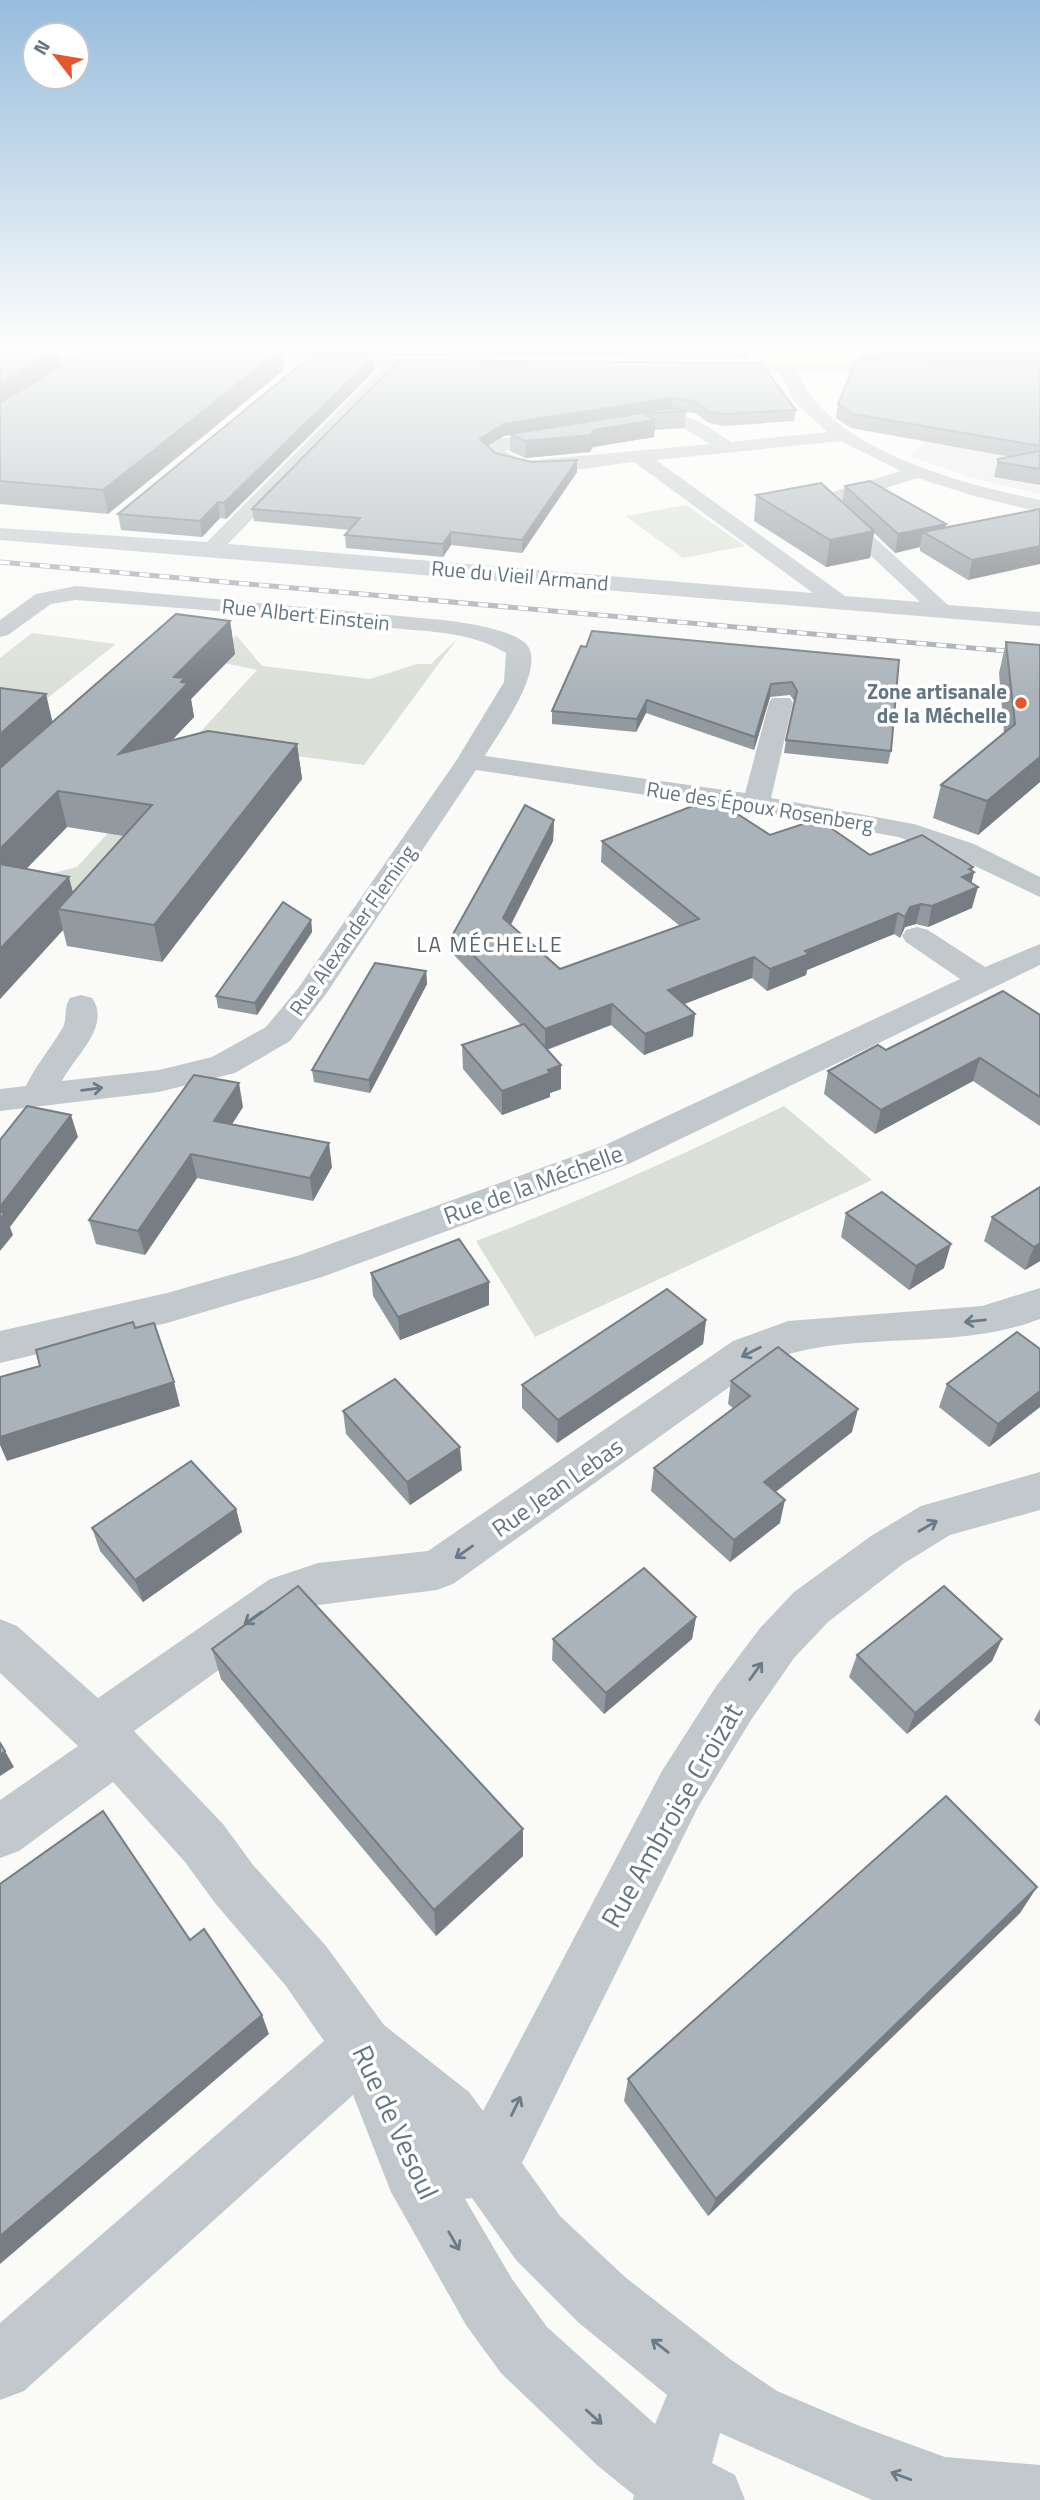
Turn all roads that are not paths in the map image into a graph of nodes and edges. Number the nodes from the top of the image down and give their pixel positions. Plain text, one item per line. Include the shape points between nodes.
1 (297, 462) edge
2 (506, 462) edge
3 (586, 462) edge
4 (645, 462) edge
5 (899, 462) edge
6 (920, 471) junction
7 (1040, 506) edge
8 (108, 526) dead end
9 (0, 534) edge
10 (91, 541) junction
11 (212, 549) junction
12 (839, 602) junction
13 (206, 604) junction
14 (942, 611) junction
15 (1040, 619) edge
16 (176, 629) edge
17 (0, 630) edge
18 (478, 632) joint
19 (781, 703) dead end
20 (469, 761) junction
21 (757, 803) junction
22 (1040, 888) edge
23 (917, 936) dead end
24 (1011, 967) edge
25 (1040, 987) edge
26 (81, 1004) dead end
27 (40, 1095) junction
28 (0, 1100) edge
29 (1040, 1303) edge
30 (0, 1347) edge
31 (1040, 1491) edge
32 (0, 1641) edge
33 (107, 1739) junction
34 (0, 1832) edge
35 (363, 2046) junction
36 (487, 2167) junction
37 (413, 2170) junction
38 (0, 2367) edge
39 (706, 2383) junction
40 (683, 2493) edge
41 (1040, 2500) edge

1 - 11 street
2 - 3 street via 525,467
4 - 12 street
5 - 6 street
6 - 7 street
6 - 14 street via 822,501
8 - 10 street
9 - 10 street, Rue du Vieil Armand
10 - 11 street, Rue du Vieil Armand
11 - 12 street, Rue du Vieil Armand
12 - 14 street, Rue du Vieil Armand
13 - 16 street, Rue Albert Einstein
13 - 17 street via 60,595 30,607
13 - 18 street, Rue Albert Einstein
14 - 15 street, Rue du Vieil Armand
18 - 20 street, Rue Alexander Fleming via 500,637 518,650 516,682
19 - 21 street
20 - 21 street, Rue des Époux Rosenberg
27 -> 20 street, Rue Alexander Fleming via 159,1081 223,1065 278,1034
21 - 22 street, Rue des Époux Rosenberg via 904,830 991,861
23 - 24 street
24 - 25 street
24 - 30 street, Rue de la Méchelle via 607,1158 308,1267 167,1308
26 - 27 street via 81,1027 52,1067
27 - 28 street, Rue Alexander Fleming
29 -> 33 street, Rue Jean Lebas via 980,1321 786,1336 748,1352 437,1570 318,1584 287,1594
36 -> 31 street, Rue Ambroise Croizat via 680,1788 777,1643 811,1607 887,1550 937,1520
32 - 33 street, Rue de Vesoul
33 - 34 street, Rue Jean Lebas
33 - 35 street, Rue de Vesoul via 204,1843 306,1966
35 - 36 street via 448,2113
35 - 37 street, Rue de Vesoul
35 - 38 street
36 - 37 street
39 -> 36 street via 602,2300 547,2247
37 -> 40 street, Rue de Vesoul via 489,2302 524,2350
39 - 40 street via 683,2438
41 -> 39 street via 945,2492 753,2415

